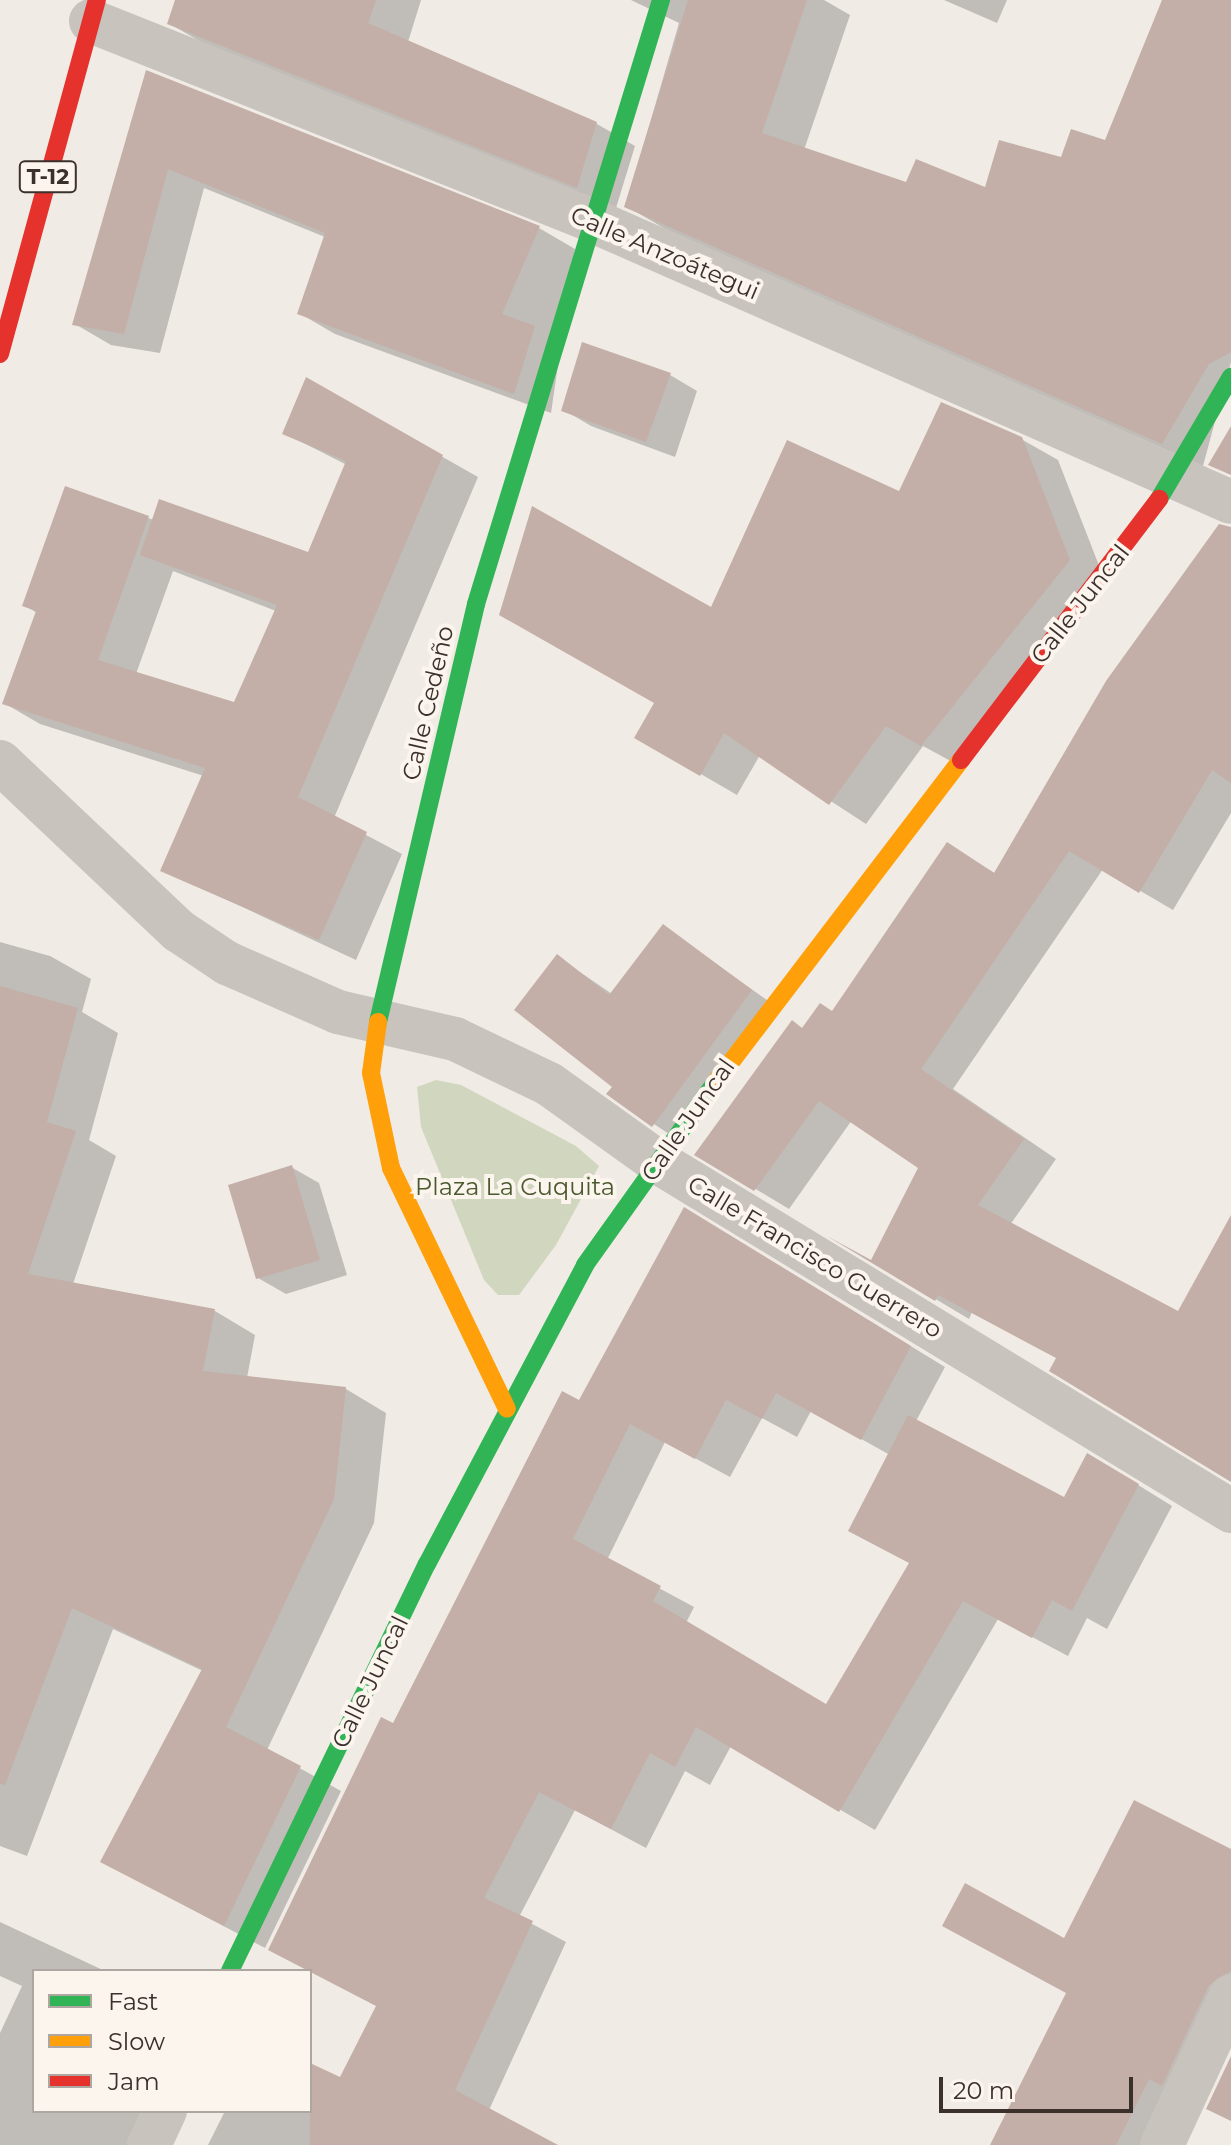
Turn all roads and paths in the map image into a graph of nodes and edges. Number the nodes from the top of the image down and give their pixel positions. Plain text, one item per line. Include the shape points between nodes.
1 (661, 0) edge
2 (94, 10) edge
3 (591, 220) junction
4 (0, 354) edge
5 (1231, 377) edge
6 (1173, 476) junction
7 (1231, 502) edge
8 (0, 762) edge
9 (378, 1021) junction
10 (658, 1162) junction
11 (507, 1409) junction
12 (1231, 1511) edge
13 (231, 1969) edge
14 (1231, 1996) edge
15 (164, 2113) edge
16 (149, 2145) edge
17 (1162, 2145) edge

1 - 3 main road, Calle Cedeño
2 - 3 street, Calle Anzoátegui
2 - 4 main road, T-12
3 - 6 street, Calle Anzoátegui
3 - 9 main road, Calle Cedeño via 476,604
5 - 6 main road, Calle Juncal
6 - 7 street, Calle Anzoátegui
6 - 10 main road, Calle Juncal
8 - 9 street, Calle Francisco Guerrero via 179,931 278,988
9 - 10 street, Calle Francisco Guerrero via 455,1039 549,1084
9 - 11 main road, Calle Cedeño via 371,1073 382,1141 408,1207
10 - 11 main road, Calle Juncal via 585,1265
10 - 12 street, Calle Francisco Guerrero
11 - 13 main road, Calle Juncal
14 - 17 street
15 - 16 street

